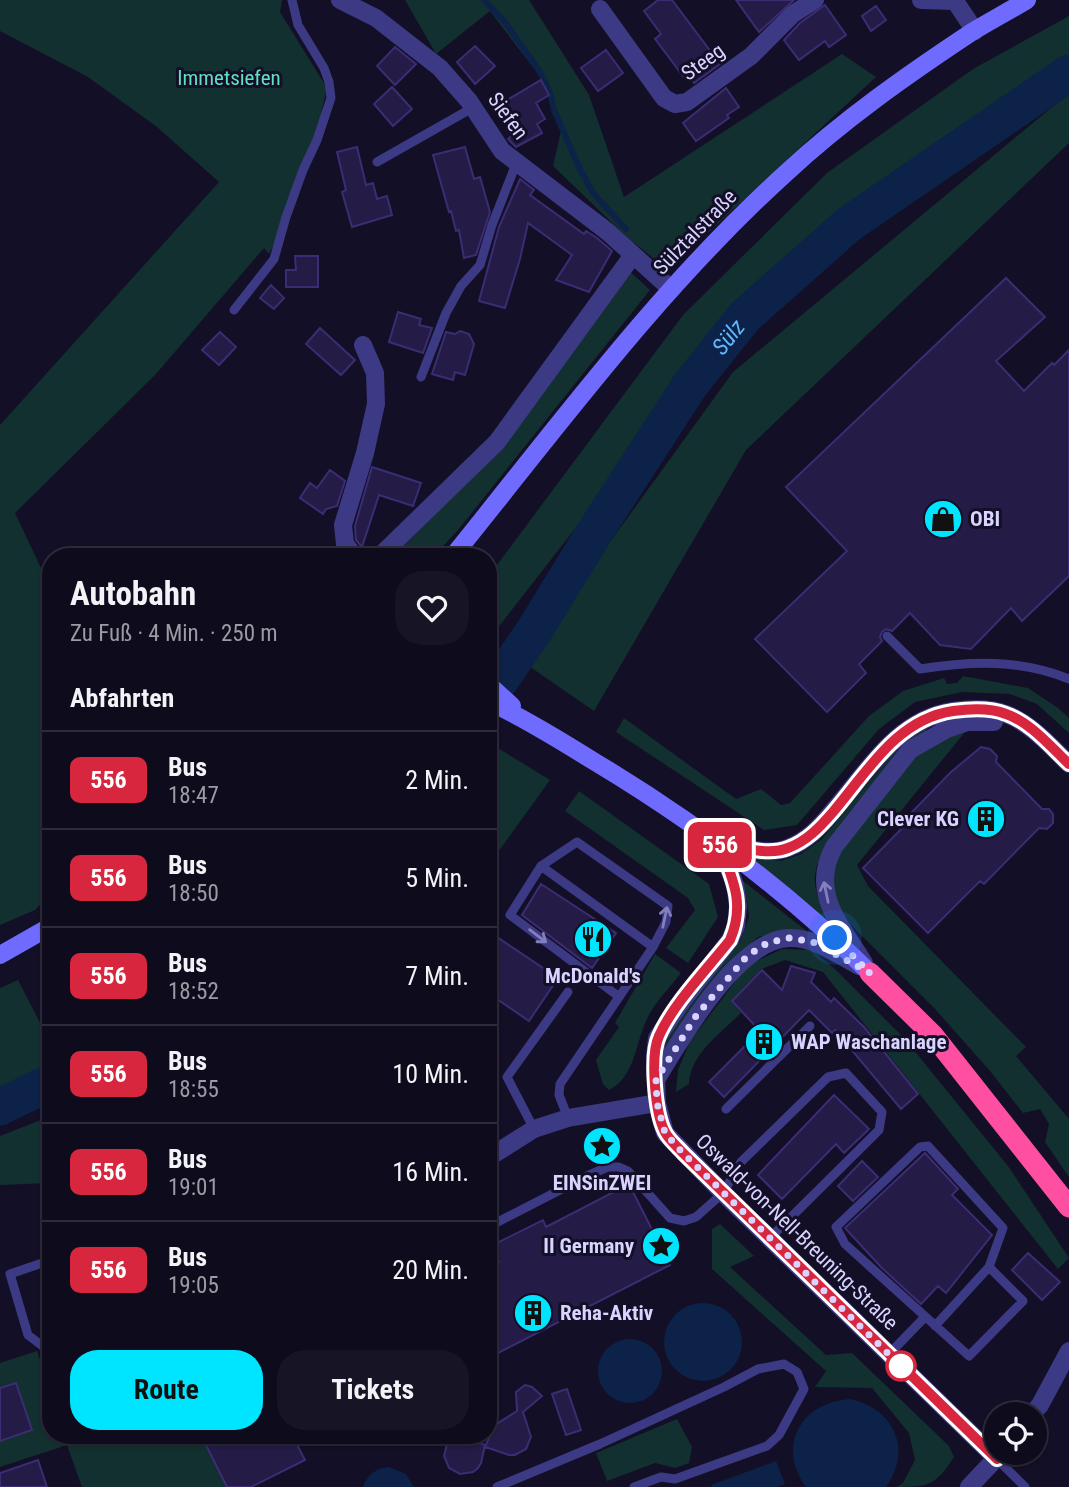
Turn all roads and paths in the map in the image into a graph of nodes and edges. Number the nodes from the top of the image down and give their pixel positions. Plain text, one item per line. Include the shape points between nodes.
1 (292, 0) edge
2 (340, 0) edge
3 (815, 0) edge
4 (921, 0) edge
5 (1027, 0) edge
6 (600, 9) dead end
7 (975, 31) junction
8 (474, 107) junction
9 (377, 162) dead end
10 (516, 164) junction
11 (633, 256) junction
12 (671, 289) junction
13 (234, 310) dead end
14 (363, 345) dead end
15 (421, 377) dead end
16 (348, 548) edge
17 (388, 548) edge
18 (460, 548) edge
19 (887, 636) dead end
20 (1069, 679) edge
21 (497, 692) edge
22 (497, 705) edge
23 (525, 718) junction
24 (1025, 725) junction
25 (1069, 764) edge
26 (719, 843) junction
27 (541, 866) junction
28 (42, 931) edge
29 (653, 947) junction
30 (0, 955) edge
31 (870, 973) junction
32 (568, 992) dead end
33 (618, 996) junction
34 (810, 1026) dead end
35 (656, 1080) junction
36 (657, 1103) junction
37 (726, 1110) dead end
38 (568, 1118) junction
39 (534, 1129) junction
40 (497, 1152) edge
41 (723, 1193) junction
42 (1064, 1200) edge
43 (497, 1222) edge
44 (770, 1238) junction
45 (42, 1263) edge
46 (989, 1267) junction
47 (5, 1276) edge
48 (925, 1317) junction
49 (935, 1326) junction
50 (42, 1346) edge
51 (1069, 1350) edge
52 (889, 1354) junction
53 (1042, 1402) edge
54 (984, 1442) edge
55 (990, 1465) edge
56 (1007, 1465) edge
57 (497, 1487) edge
58 (634, 1487) edge
59 (969, 1487) edge
60 (1026, 1487) edge

1 - 13 lane via 298,25 327,75 331,98 274,259
2 - 8 street, Siefen via 376,19 430,60
3 - 6 street, Steeg via 793,14 751,56 687,102 675,104 664,98
4 - 7 street via 955,1
5 - 7 main road, Sülztalstraße
7 - 12 main road, Sülztalstraße via 815,148 738,217
8 - 9 lane
8 - 10 street, Siefen via 502,151
10 - 11 street, Siefen
10 - 15 lane via 480,265 446,313
11 - 12 street, Siefen
11 - 17 street, Sülztalstraße via 496,442
12 - 18 main road, Sülztalstraße
14 - 16 street via 375,373 376,404 343,524
19 - 20 lane via 920,670 959,663 1014,663
21 - 23 main road
22 - 23 main road
23 - 26 main road
24 - 25 street
24 - 26 street via 1006,714 965,710 919,721 898,736 806,839 785,850
31 -> 24 street via 829,905 823,883 825,863 834,847 910,750 928,738 967,722
26 - 31 main road via 786,896
26 - 35 street, Oswald-von-Nell-Breuning-Straße via 735,886 736,926 657,1038
27 - 29 lane
29 -> 27 lane via 666,922 668,906 634,881 577,842
27 -> 33 lane via 510,915
28 - 30 main road
29 - 33 lane
31 - 35 street via 813,942 789,938 767,943 747,956 696,1016
31 - 42 highway via 933,1035
32 - 39 lane via 507,1077
33 - 38 lane via 560,1084
34 - 37 lane
35 - 36 street, Oswald-von-Nell-Breuning-Straße
36 - 38 street
36 - 41 street, Oswald-von-Nell-Breuning-Straße via 665,1133
38 - 39 street
39 - 40 street
41 - 43 lane via 696,1217 684,1221 670,1218 628,1171 608,1167
41 - 44 street, Oswald-von-Nell-Breuning-Straße
41 - 44 lane via 750,1153 828,1077 846,1073 882,1112 879,1130
44 - 52 street, Oswald-von-Nell-Breuning-Straße
45 - 47 lane
46 - 48 lane via 1003,1228 928,1146 920,1147 836,1227 845,1244
46 - 49 lane
46 - 49 lane via 1023,1300 969,1356
47 - 50 lane via 29,1335
48 - 49 lane
48 - 52 lane
51 - 53 street
52 - 54 street, Oswald-von-Nell-Breuning-Straße
55 - 59 street
56 - 60 lane
57 - 58 lane via 758,1369 784,1364 797,1371 804,1389 779,1435 767,1446 675,1479 661,1477

